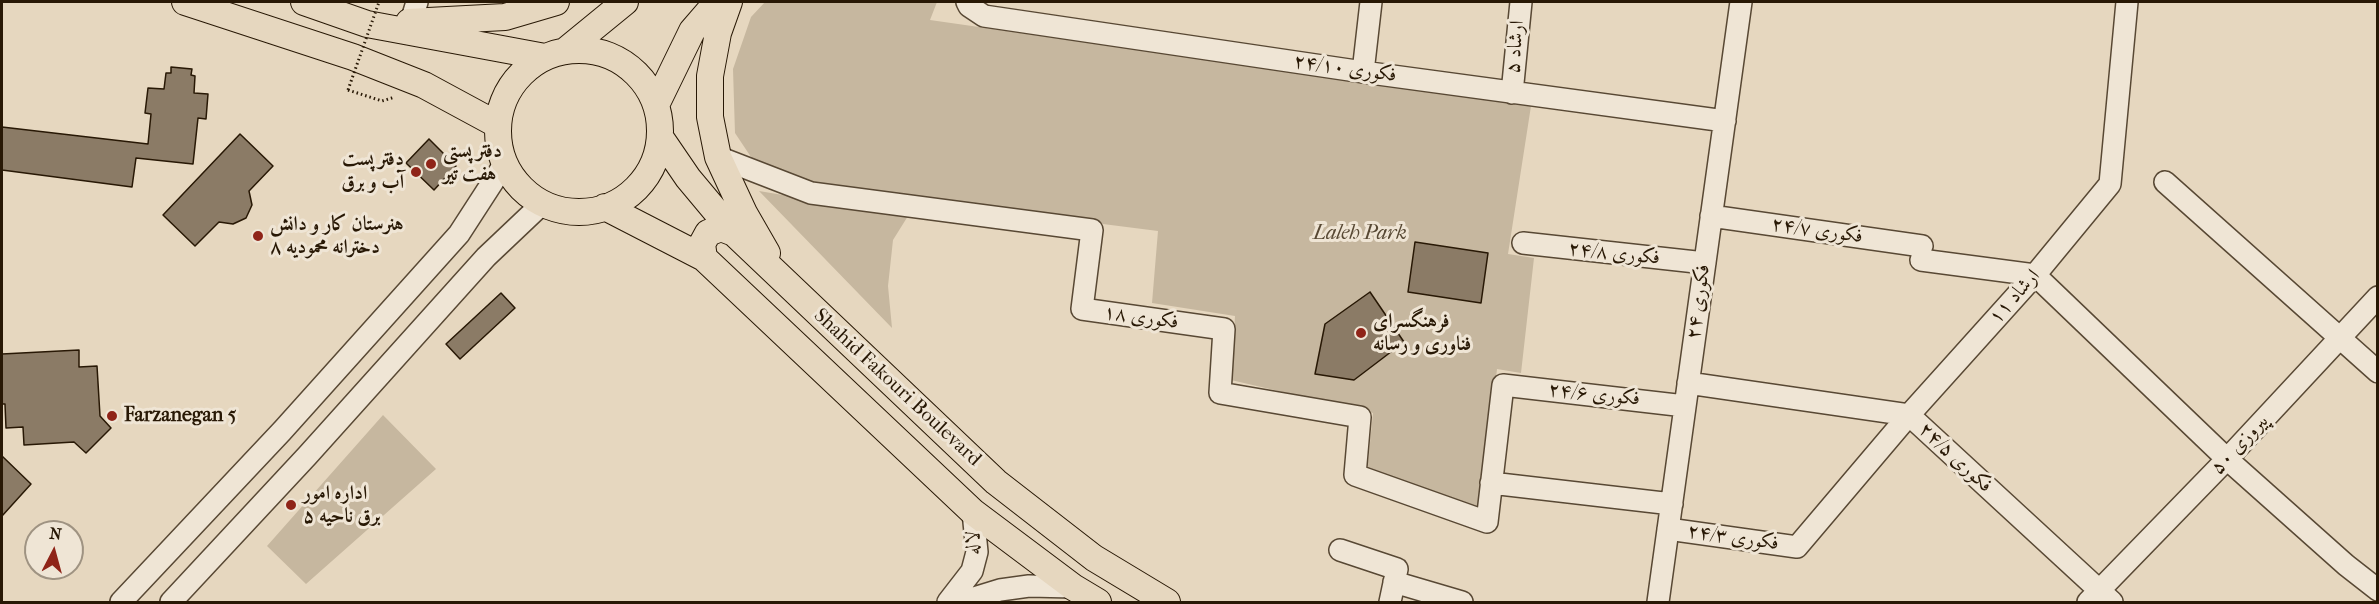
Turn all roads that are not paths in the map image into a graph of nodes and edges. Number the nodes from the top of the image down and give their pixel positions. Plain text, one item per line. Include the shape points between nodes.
1 (184, 2) edge
2 (304, 2) edge
3 (556, 2) edge
4 (625, 2) edge
5 (717, 2) edge
6 (729, 2) edge
7 (1371, 2) edge
8 (1521, 2) edge
9 (1741, 2) edge
10 (2127, 2) edge
11 (968, 4) edge
12 (414, 12) edge
13 (367, 24) junction
14 (555, 54) junction
15 (1363, 72) junction
16 (1512, 93) junction
17 (656, 105) junction
18 (1725, 121) junction
19 (498, 124) junction
20 (660, 137) junction
21 (718, 157) junction
22 (505, 163) junction
23 (2165, 182) dead end
24 (543, 203) junction
25 (605, 207) junction
26 (1711, 216) junction
27 (734, 233) junction
28 (1523, 243) dead end
29 (704, 258) junction
30 (1705, 264) junction
31 (2035, 275) junction
32 (784, 282) junction
33 (2378, 297) edge
34 (2339, 338) junction
35 (2378, 372) edge
36 (1688, 383) junction
37 (1685, 406) junction
38 (1909, 416) junction
39 (282, 431) junction
40 (307, 456) junction
41 (2227, 459) junction
42 (1491, 483) junction
43 (1672, 504) junction
44 (973, 512) junction
45 (1668, 529) junction
46 (1797, 547) joint
47 (1340, 550) dead end
48 (1396, 575) junction
49 (1073, 587) junction
50 (2378, 590) edge
51 (2100, 599) edge
52 (121, 603) edge
53 (171, 603) edge
54 (948, 603) edge
55 (961, 603) edge
56 (1098, 603) edge
57 (1167, 603) edge
58 (1390, 603) edge
59 (1462, 603) edge
60 (1658, 603) edge

1 - 19 main road via 353,57 424,85
2 - 13 main road
3 - 12 main road via 506,17
4 - 14 main road
5 - 17 main road via 692,31
6 - 21 main road via 710,76 710,117
7 - 15 street
8 - 16 street, ارشاد ۵
9 - 18 street, فکوری ۲۴
10 - 31 street, ارشاد ۱۱ via 2110,184
11 - 15 street, فکوری ۲۴/۱۰ via 984,16
12 - 13 main road
13 - 14 main road
14 - 17 main road via 586,50 609,55 646,84
14 - 19 main road via 527,69 512,84
15 - 16 street, فکوری ۲۴/۱۰
16 - 18 street, فکوری ۲۴/۱۰
17 - 20 main road
18 - 26 street, فکوری ۲۴
19 - 22 main road
20 - 25 main road via 655,160 644,180 626,197
20 - 27 main road, Shahid Fakouri Boulevard
21 - 32 main road via 744,213
21 - 42 street, فکوری ١٨ via 811,194 1092,230 1082,309 1224,329 1220,393 1360,417 1355,475 1486,522
22 - 24 main road via 515,180
22 - 39 street via 459,234
23 - 34 street
24 - 25 main road via 563,210
24 - 40 street via 486,257
25 - 29 main road, Shahid Fakouri Boulevard
26 - 30 street, فکوری ۲۴
26 - 31 street, فکوری ۲۴/۷
27 - 29 main road via 721,228 708,233 702,244
27 - 32 main road, Shahid Fakouri Boulevard
28 - 30 street, فکوری ۲۴/۸
29 - 44 main road, Shahid Fakouri Boulevard
30 - 36 street, فکوری ۲۴
31 - 38 street, ارشاد ۱۱
31 - 41 street
32 - 57 main road, Shahid Fakouri Boulevard via 996,482 1094,558
33 - 34 street, پیروزی ۵۰
34 - 35 street
34 - 41 street, پیروزی ۵۰
36 - 37 street, فکوری ۲۴
36 - 38 street, فکوری ۲۴/۵
37 - 42 street, فکوری ۲۴/۶ via 1503,385
37 - 43 street, فکوری ۲۴
38 - 46 street, ارشاد ۱۱
38 - 51 street, فکوری ۲۴/۵
39 - 40 street
39 - 52 street
40 - 53 street
41 - 50 street
41 - 51 street, پیروزی ۵۰
42 - 43 street
43 - 45 street, فکوری ۲۴
44 - 49 main road, Shahid Fakouri Boulevard
44 - 54 street, لاله via 977,552 972,572
45 - 46 street, فکوری ۲۴/۳
45 - 60 street, فکوری ۲۴
47 - 48 street
48 - 58 street
48 - 59 street
49 - 55 street via 1000,590
49 - 56 main road, Shahid Fakouri Boulevard

